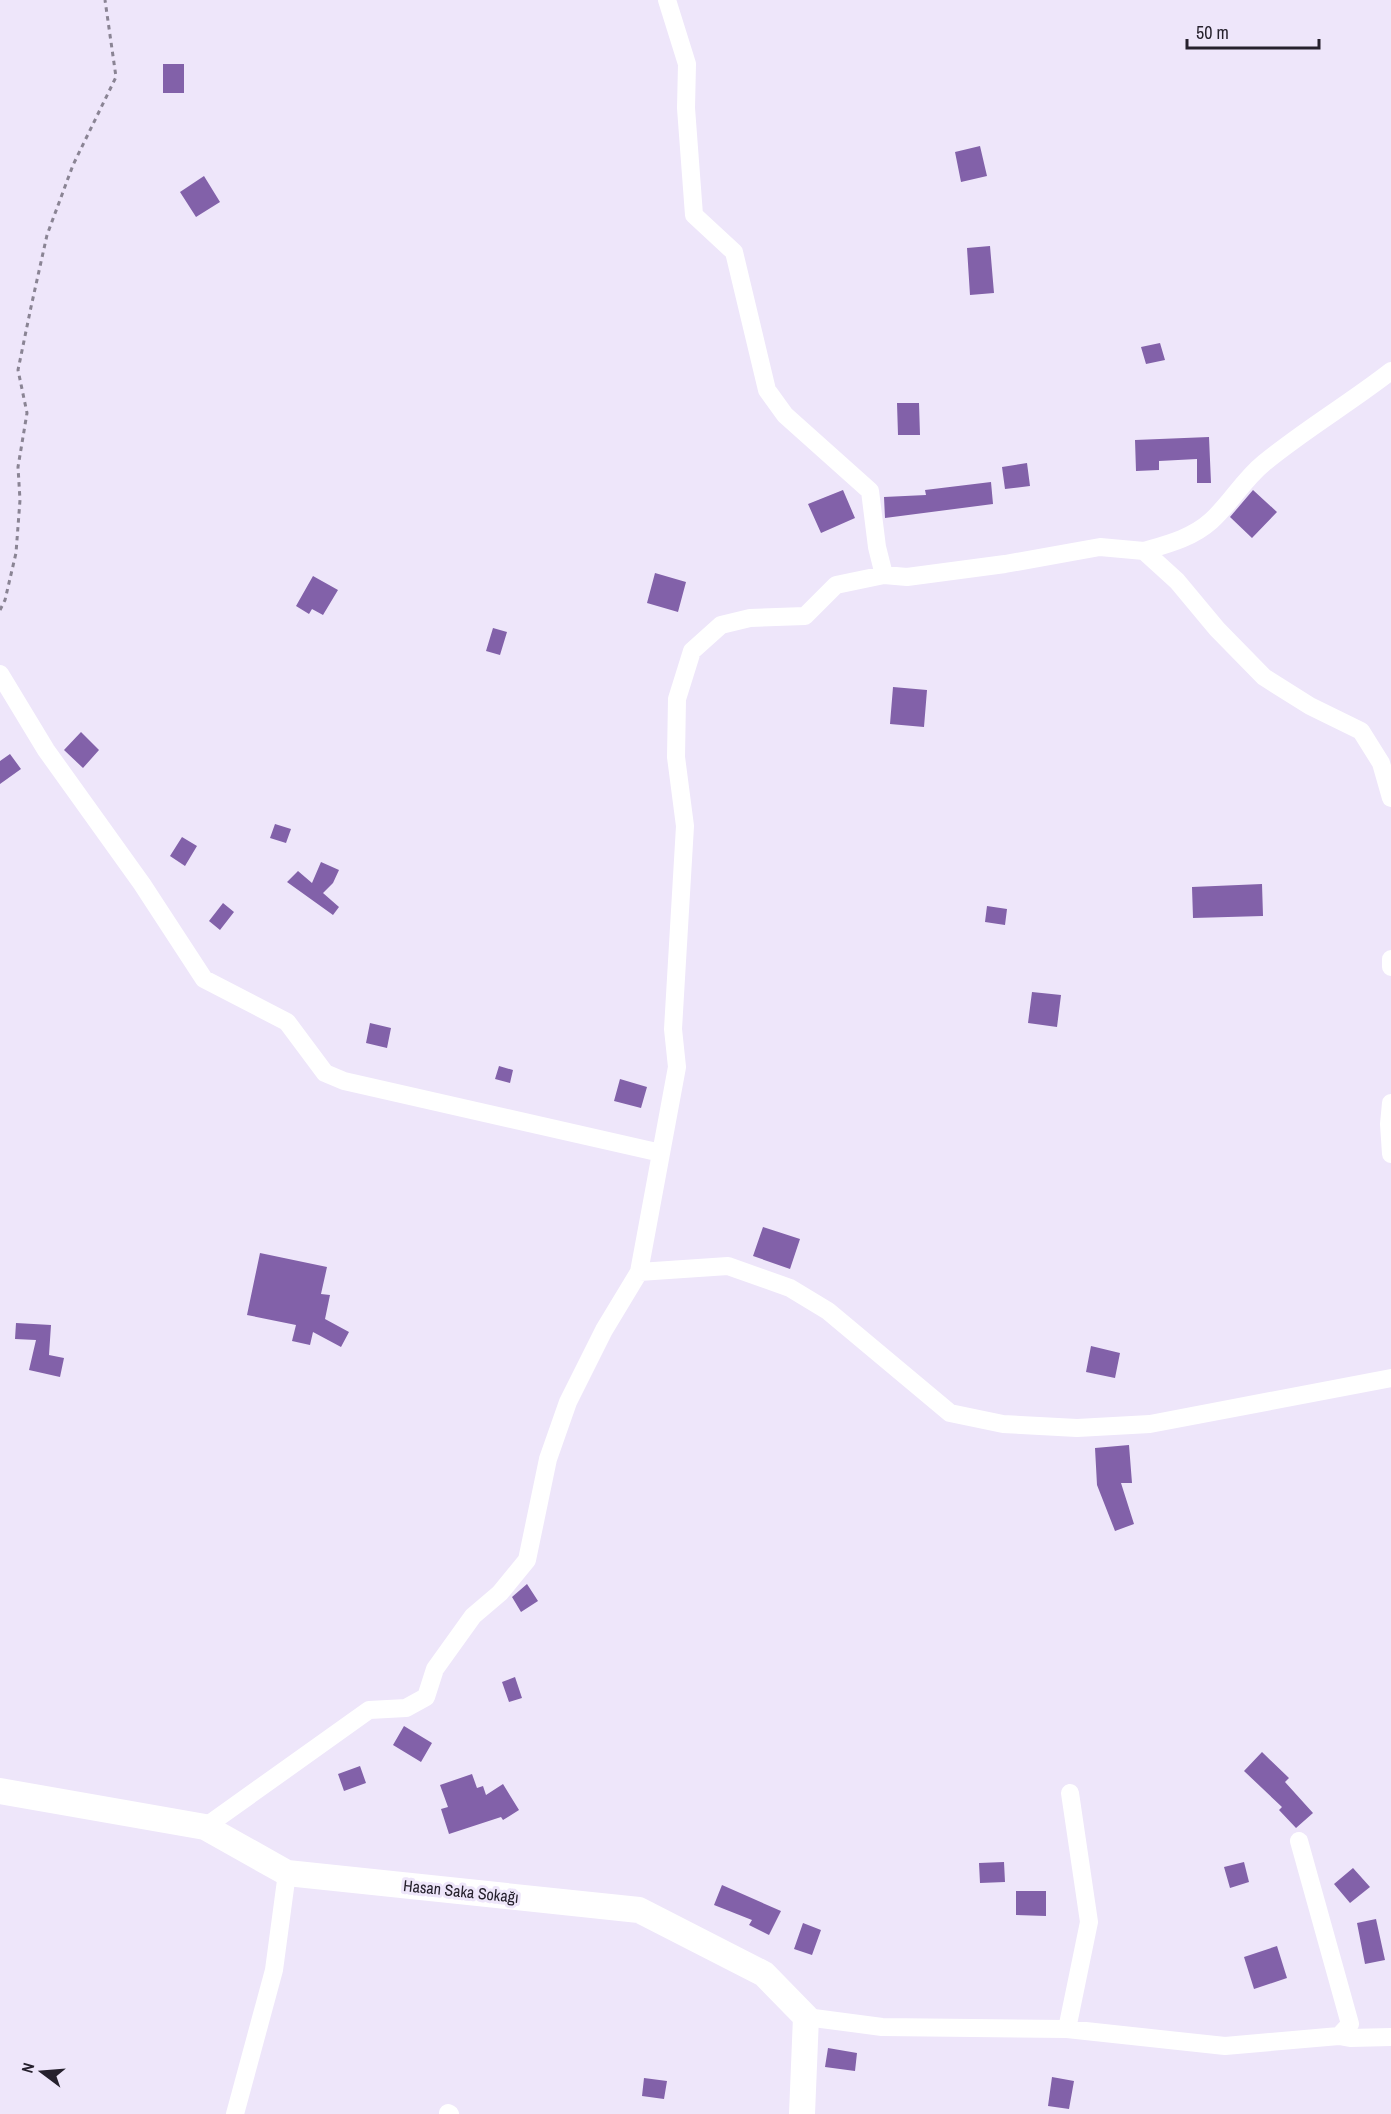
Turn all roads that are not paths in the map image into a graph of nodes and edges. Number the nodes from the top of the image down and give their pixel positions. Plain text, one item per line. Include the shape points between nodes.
1 (667, 0) edge
2 (1391, 371) edge
3 (1144, 551) junction
4 (884, 575) junction
5 (0, 674) edge
6 (1391, 798) edge
7 (1391, 959) edge
8 (1391, 967) edge
9 (1391, 1103) edge
10 (661, 1153) junction
11 (1391, 1154) edge
12 (639, 1272) junction
13 (1391, 1378) edge
14 (0, 1791) edge
15 (1070, 1793) dead end
16 (44, 1799) junction
17 (0, 1805) edge
18 (204, 1827) junction
19 (1299, 1841) dead end
20 (287, 1873) junction
21 (806, 2017) junction
22 (1067, 2029) junction
23 (1339, 2036) junction
24 (1391, 2037) edge
25 (235, 2114) edge
26 (802, 2114) edge

1 - 4 street via 687,64 686,108 694,215 734,252 767,390 785,415 870,491
2 - 3 street via 1265,461 1199,530
3 - 4 street via 1101,547 907,577
3 - 6 street via 1177,581 1264,676 1310,706 1361,731 1381,763
4 - 10 street via 836,585 805,616 750,618 721,625 692,651 677,699 676,757 685,826 673,1029 677,1067
5 - 10 street via 46,750 204,979 287,1022 325,1073 344,1081
7 - 8 street
9 - 11 street
10 - 12 street
12 - 13 street via 728,1266 790,1288 828,1311 950,1413 1003,1424 1077,1428 1150,1424
12 - 18 street via 604,1329 568,1402 548,1459 526,1560 500,1593 473,1616 435,1669 426,1697 406,1708 369,1710
14 - 16 street, Hasan Saka Sokağı
15 - 22 street via 1089,1922
16 - 17 street
16 - 18 street, Hasan Saka Sokağı
18 - 20 street, Hasan Saka Sokağı
19 - 23 street via 1350,2024
20 - 21 street, Hasan Saka Sokağı via 639,1910 764,1974
20 - 25 street via 274,1970
21 - 22 street via 882,2027
21 - 26 street
22 - 23 street via 1225,2046
23 - 24 street

